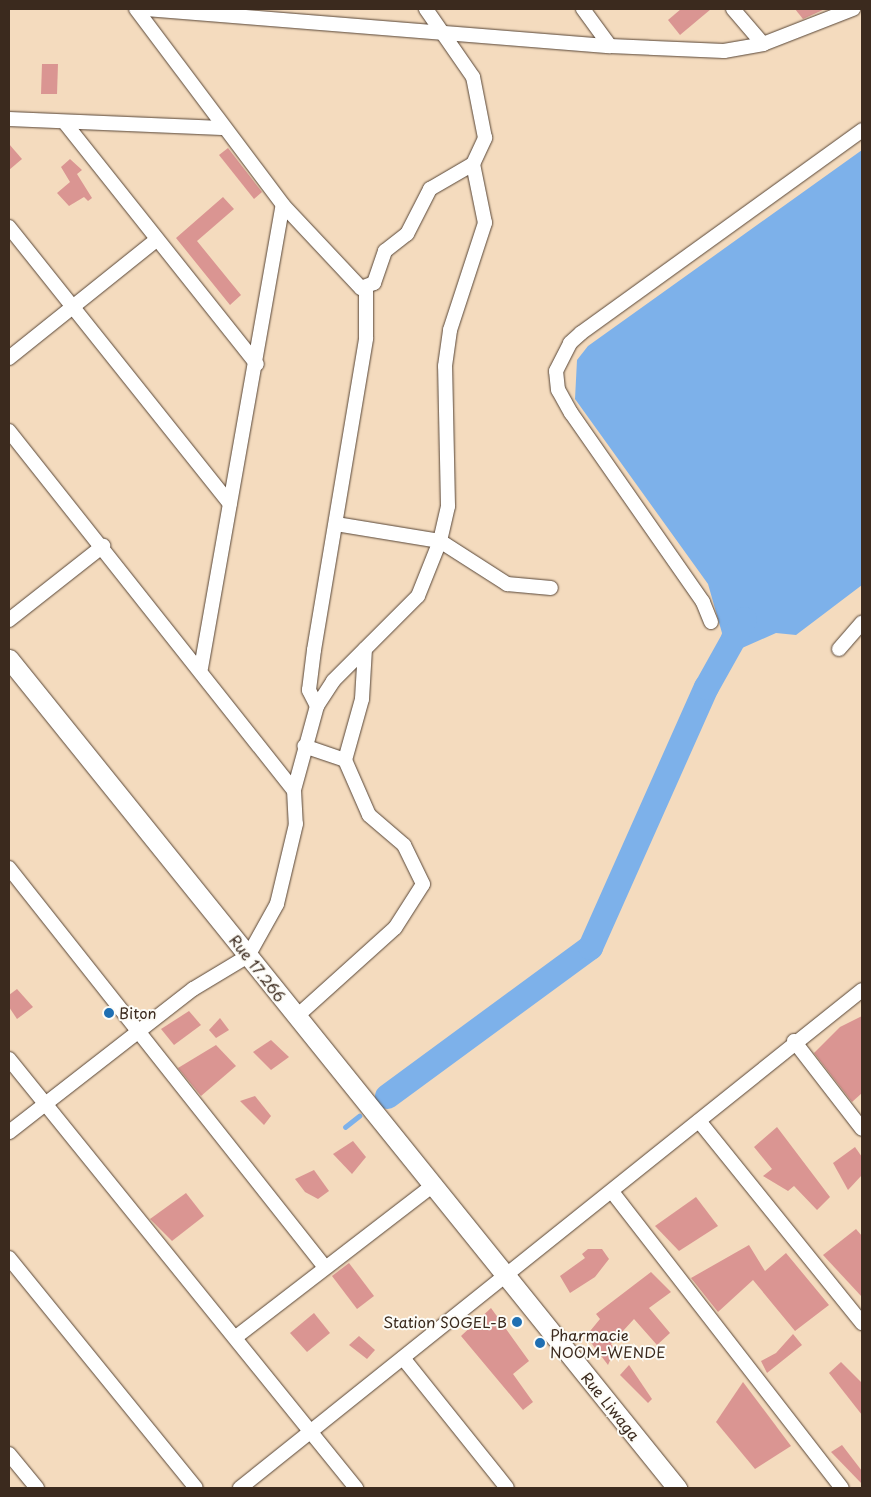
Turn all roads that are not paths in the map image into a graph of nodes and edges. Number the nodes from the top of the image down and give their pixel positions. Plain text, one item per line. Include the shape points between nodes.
1 (136, 9) edge
2 (146, 9) edge
3 (278, 9) edge
4 (426, 9) edge
5 (582, 9) edge
6 (733, 9) edge
7 (853, 9) edge
8 (290, 23) junction
9 (444, 33) junction
10 (763, 44) junction
11 (610, 46) junction
12 (9, 120) edge
13 (65, 123) junction
14 (222, 128) junction
15 (862, 130) edge
16 (473, 164) junction
17 (283, 205) junction
18 (9, 228) edge
19 (155, 240) junction
20 (366, 289) junction
21 (70, 308) junction
22 (9, 358) edge
23 (257, 364) junction
24 (9, 431) edge
25 (230, 504) junction
26 (336, 524) junction
27 (440, 541) junction
28 (103, 546) junction
29 (551, 588) dead end
30 (9, 620) edge
31 (711, 622) dead end
32 (862, 623) edge
33 (365, 649) junction
34 (838, 649) dead end
35 (10, 664) edge
36 (201, 668) junction
37 (317, 706) junction
38 (304, 746) junction
39 (345, 760) junction
40 (294, 790) junction
41 (9, 868) edge
42 (248, 956) junction
43 (862, 990) edge
44 (296, 1017) junction
45 (139, 1032) junction
46 (794, 1041) junction
47 (9, 1059) edge
48 (45, 1103) junction
49 (698, 1121) junction
50 (862, 1129) edge
51 (9, 1132) edge
52 (432, 1186) junction
53 (613, 1193) junction
54 (9, 1258) edge
55 (324, 1266) junction
56 (506, 1278) junction
57 (861, 1319) edge
58 (236, 1337) junction
59 (403, 1358) junction
60 (311, 1432) junction
61 (9, 1454) edge
62 (37, 1488) edge
63 (196, 1488) edge
64 (240, 1488) edge
65 (356, 1488) edge
66 (507, 1488) edge
67 (677, 1488) edge
68 (842, 1488) edge

1 - 14 street
2 - 8 street
3 - 8 street
4 - 9 street
5 - 11 street
6 - 10 street
7 - 10 street
8 - 9 street
9 - 11 street
9 - 16 street via 473,76 479,101 485,138
10 - 11 street via 724,51
12 - 13 street
13 - 14 street
13 - 19 street
14 - 17 street
15 - 31 street via 581,333 570,343 556,371 558,390 571,413 703,602
16 - 20 street via 430,189 406,234 385,251 374,283
16 - 27 street via 485,223 450,330 445,366 448,506
17 - 20 street
17 - 23 street
18 - 21 street
19 - 21 street
19 - 23 street
20 - 26 street via 366,338
21 - 22 street
21 - 25 street
23 - 25 street
24 - 28 street
25 - 36 street
26 - 27 street
26 - 37 street via 310,690
27 - 29 street via 508,584
27 - 33 street via 418,596
28 - 30 street
28 - 36 street
32 - 34 street
33 - 37 street
33 - 39 street via 362,700
35 - 42 main road, Rue 17.266
36 - 40 street
37 - 38 street
38 - 39 street
38 - 40 street
39 - 44 street via 369,814 409,852 422,890 395,928
40 - 42 street via 296,824 286,876
41 - 45 street
42 - 44 main road, Rue 17.266
42 - 45 street via 193,989
43 - 46 street
44 - 52 main road, Rue 17.266
45 - 48 street
45 - 55 street
46 - 49 street
46 - 50 street
47 - 48 street
48 - 51 street
48 - 58 street
49 - 53 street
49 - 57 street
52 - 55 street
52 - 56 main road, Rue 17.266
53 - 56 street
53 - 68 street
54 - 63 street
55 - 58 street
56 - 59 street
56 - 67 main road, Rue Liwaga
58 - 60 street
59 - 60 street
59 - 66 street
60 - 64 street
60 - 65 street
61 - 62 street

